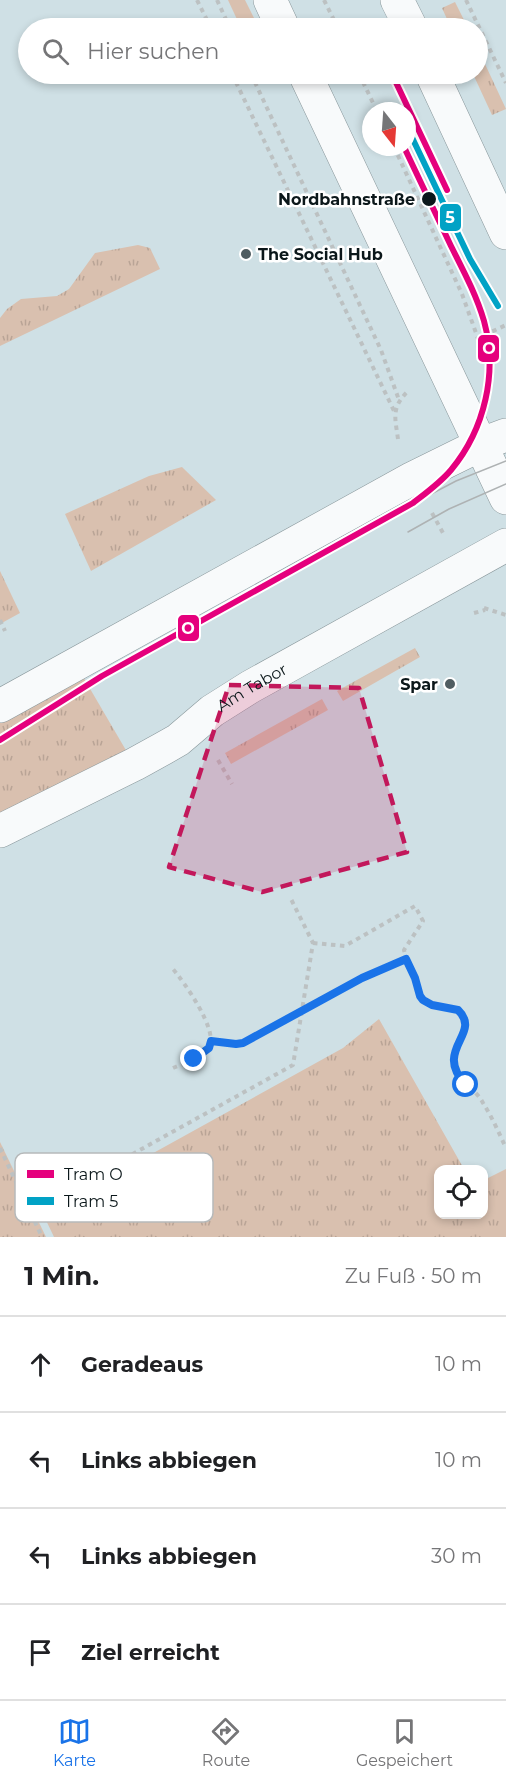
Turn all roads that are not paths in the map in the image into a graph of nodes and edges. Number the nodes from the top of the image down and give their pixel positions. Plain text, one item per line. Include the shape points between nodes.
1 (270, 0) edge
2 (397, 0) edge
3 (278, 18) edge
4 (406, 18) edge
5 (309, 84) edge
6 (437, 84) edge
7 (506, 233) edge
8 (494, 439) edge
9 (506, 498) edge
10 (506, 545) edge
11 (0, 706) edge
12 (0, 831) edge

1 - 3 street
2 - 4 street
5 - 8 street
6 - 7 street
8 - 9 street
8 - 11 street via 413,478
10 - 12 street, Am Tabor via 250,687 164,748

